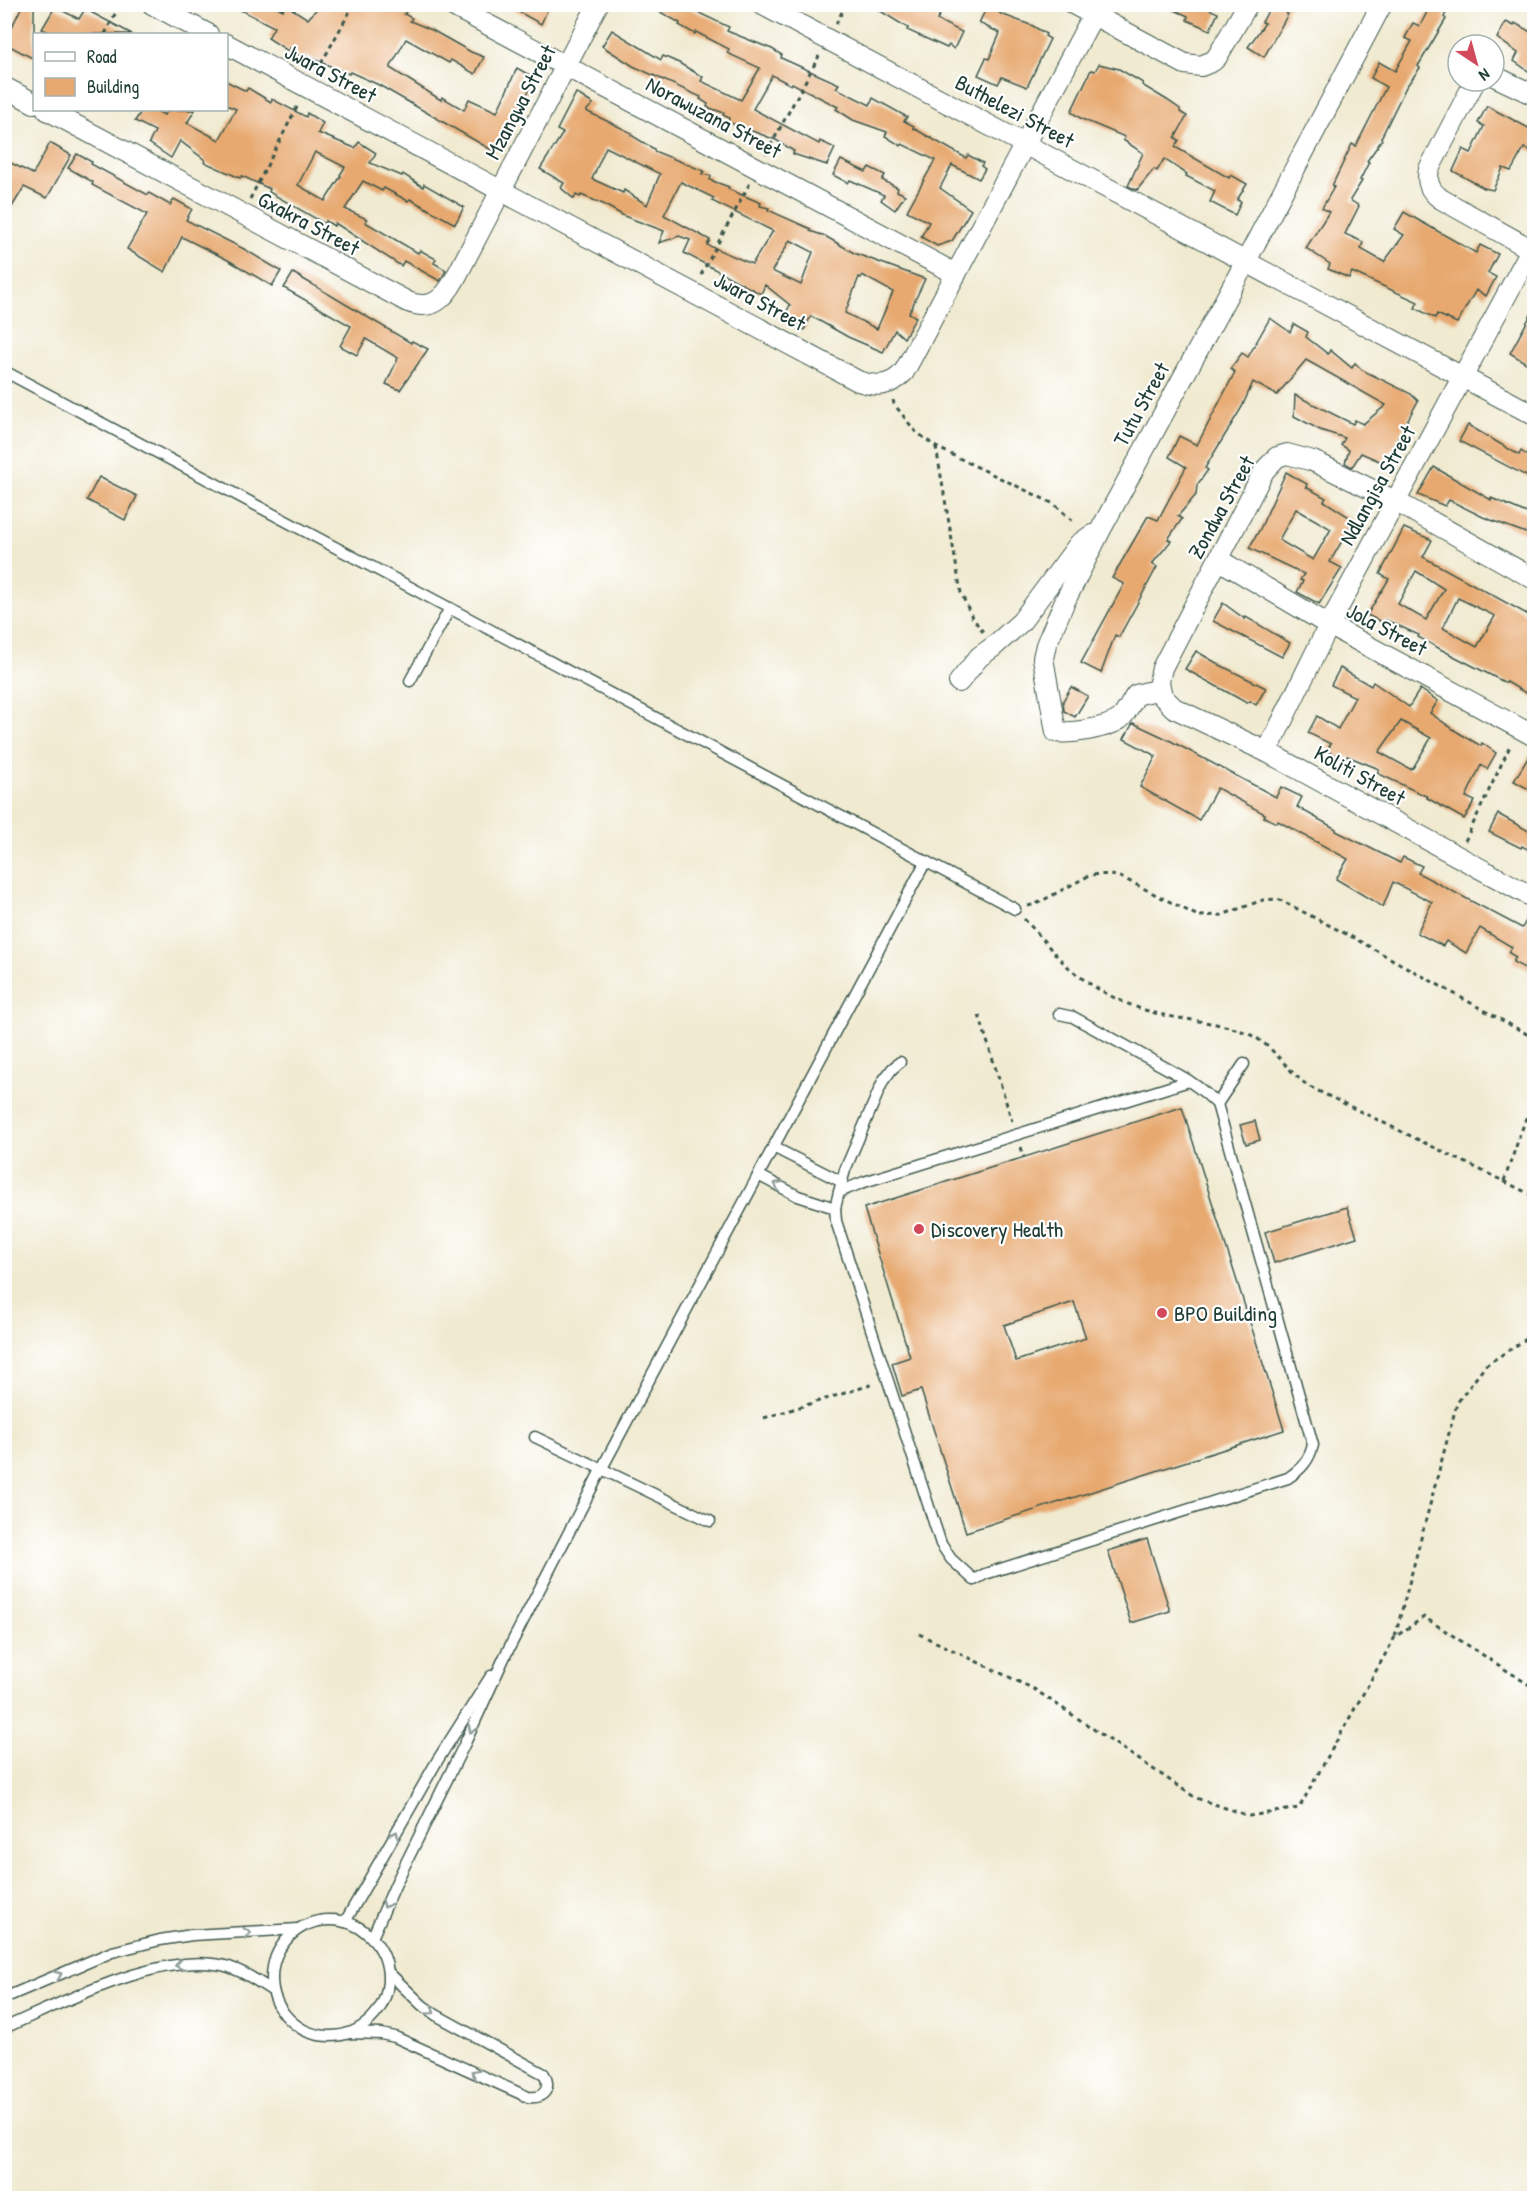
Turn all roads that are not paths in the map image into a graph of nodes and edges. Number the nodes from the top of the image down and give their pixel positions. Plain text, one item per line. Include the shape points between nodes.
1 (152, 4) edge
2 (449, 4) edge
3 (598, 4) edge
4 (760, 4) edge
5 (1073, 4) edge
6 (1248, 4) edge
7 (1382, 4) edge
8 (1096, 10) edge
9 (206, 33) edge
10 (228, 46) edge
11 (566, 65) junction
12 (1506, 82) edge
13 (4, 87) edge
14 (1469, 93) edge
15 (1534, 95) edge
16 (33, 102) edge
17 (49, 111) edge
18 (1026, 144) junction
19 (501, 190) junction
20 (1534, 248) edge
21 (1245, 263) junction
22 (956, 274) junction
23 (4, 371) edge
24 (1464, 378) junction
25 (1534, 415) edge
26 (1395, 501) junction
27 (1094, 534) junction
28 (1219, 560) junction
29 (1534, 579) edge
30 (450, 608) junction
31 (1329, 626) junction
32 (410, 681) dead end
33 (959, 682) dead end
34 (1161, 692) junction
35 (1527, 732) edge
36 (1267, 752) junction
37 (926, 861) junction
38 (1534, 898) edge
39 (1015, 909) road end
40 (1059, 1014) dead end
41 (900, 1062) dead end
42 (1244, 1064) dead end
43 (1189, 1081) junction
44 (1217, 1104) junction
45 (773, 1147) junction
46 (758, 1175) junction
47 (841, 1187) junction
48 (834, 1208) junction
49 (535, 1437) dead end
50 (601, 1470) junction
51 (710, 1521) dead end
52 (505, 1656) junction
53 (345, 1922) junction
54 (298, 1929) junction
55 (372, 1938) junction
56 (388, 1972) junction
57 (273, 1991) junction
58 (4, 1998) edge
59 (4, 2028) edge
60 (348, 2033) junction

1 - 9 street
2 - 11 street, Norawuzana Street
3 - 11 street, Mzangwa Street
4 - 18 street, Buthelezi Street
5 - 8 street
6 - 8 street via 1217,57 1201,66 1185,64
7 - 21 street, Tutu Street
8 - 18 street
10 - 19 street, Jwara Street
11 - 19 street, Mzangwa Street
11 - 22 street, Norawuzana Street
12 - 15 street
13 - 16 street
14 - 20 street via 1429,169 1428,183 1441,199
17 - 19 street, Gxakra Street via 408,302 426,306 449,291
18 - 21 street, Buthelezi Street
18 - 22 street
19 - 22 street, Jwara Street via 858,381 880,386 904,372
20 - 24 street, Ndlangisa Street
21 - 24 street, Buthelezi Street
21 - 27 street, Tutu Street
23 - 30 lane
24 - 25 street, Buthelezi Street
24 - 26 street, Ndlangisa Street
26 - 28 street, Zondwa Street via 1313,461 1287,454 1277,457 1264,471
26 - 29 street
26 - 31 street, Ndlangisa Street
27 - 33 street via 1079,544 1021,622 979,657
27 - 34 street, Tutu Street via 1043,658 1056,732 1113,723 1122,717 1136,695
28 - 31 street, Jola Street
28 - 34 street, Zondwa Street via 1162,668
30 - 32 lane
30 - 37 lane
31 - 35 street, Jola Street
31 - 36 street, Ndlangisa Street
34 - 36 street, Koliti Street via 1174,708
36 - 38 street, Koliti Street
37 - 39 lane
37 - 45 lane
40 - 43 lane via 1073,1017
41 - 47 lane via 883,1081
42 - 44 lane
43 - 44 lane
43 - 47 lane
44 - 48 lane via 1309,1426 1313,1445 1310,1456 1301,1470 1288,1478 974,1580 941,1544
45 - 46 lane
45 - 47 lane
48 -> 46 lane via 798,1196
46 - 50 lane
47 - 48 lane
49 - 50 lane
50 - 51 lane
50 - 52 lane
53 -> 52 lane via 437,1761
52 -> 55 lane
53 - 54 lane via 321,1920
53 - 55 lane
54 - 57 lane via 275,1956
58 -> 54 lane via 112,1952 160,1940
55 - 56 lane via 383,1954
56 - 60 lane via 379,2009 366,2024
56 -> 60 lane via 436,2015 544,2074 548,2088 543,2095 528,2097 395,2037
57 -> 59 lane via 228,1966 191,1964 115,1980
57 - 60 lane via 280,2009 293,2024 310,2033

